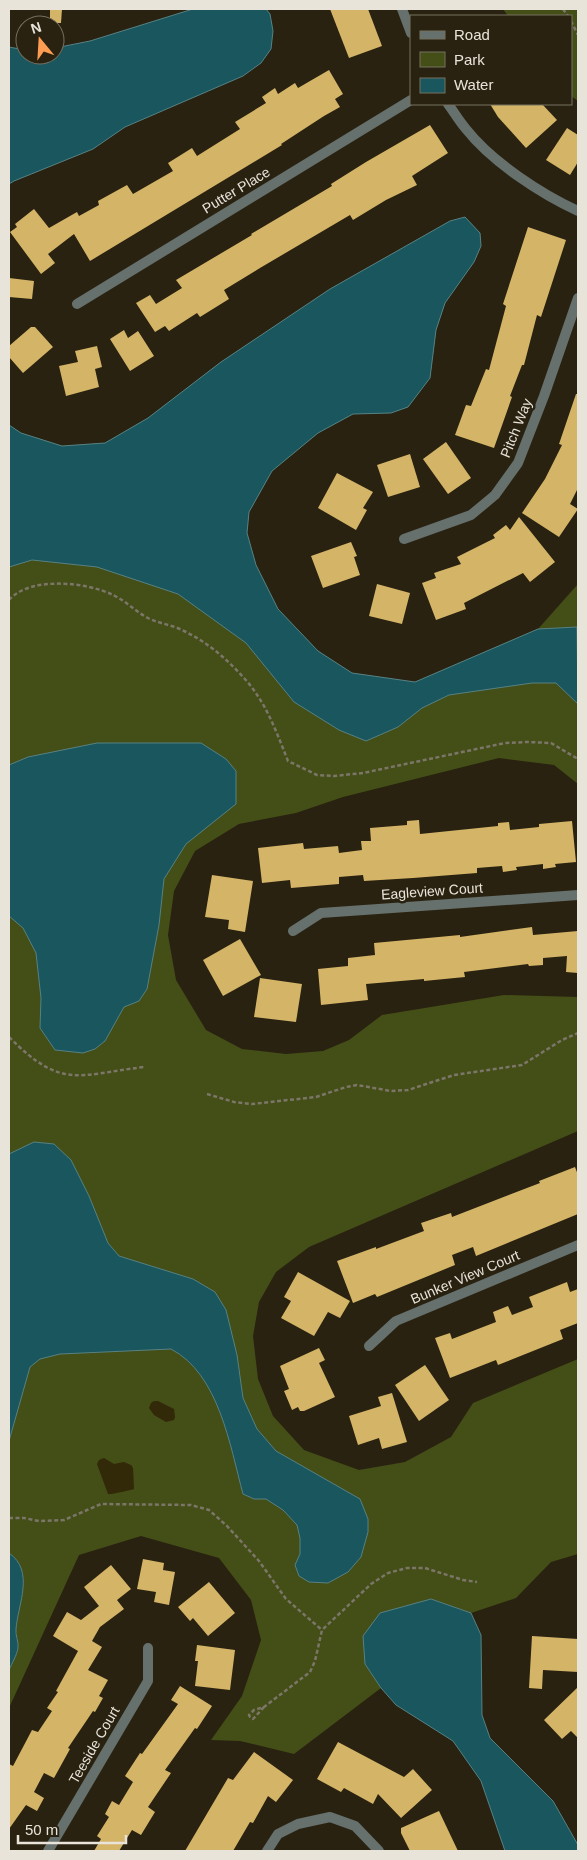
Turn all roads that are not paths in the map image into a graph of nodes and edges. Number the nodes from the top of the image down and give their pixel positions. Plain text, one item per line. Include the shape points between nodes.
1 (402, 9) edge
2 (410, 30) edge
3 (410, 101) edge
4 (449, 105) edge
5 (578, 211) edge
6 (578, 298) edge
7 (76, 304) dead end
8 (404, 539) dead end
9 (578, 895) edge
10 (292, 931) dead end
11 (578, 1245) edge
12 (369, 1346) dead end
13 (148, 1648) dead end
14 (48, 1851) edge
15 (268, 1851) edge
16 (380, 1851) edge

1 - 2 street
3 - 7 street, Putter Place
4 - 5 street via 466,130 490,153 522,179
6 - 8 street, Pitch Way via 518,464 495,495 471,515
9 - 10 street, Eagleview Court via 321,913
11 - 12 street, Bunker View Court via 396,1321
13 - 14 street, Teeside Court via 148,1681
15 - 16 street via 278,1834 298,1824 330,1817 355,1826

